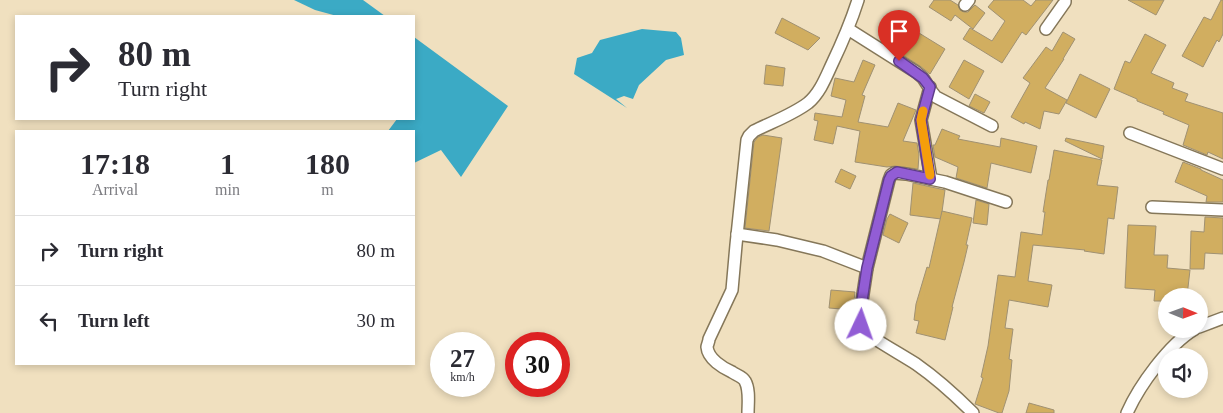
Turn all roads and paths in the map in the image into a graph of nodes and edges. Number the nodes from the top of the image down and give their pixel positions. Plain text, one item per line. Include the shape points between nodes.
1 (858, 0) edge
2 (1065, 0) edge
3 (848, 29) junction
4 (1046, 29) dead end
5 (930, 87) junction
6 (992, 126) dead end
7 (1130, 133) dead end
8 (1223, 168) edge
9 (930, 179) junction
10 (1006, 202) dead end
11 (1152, 207) dead end
12 (1223, 210) edge
13 (737, 234) junction
14 (867, 268) junction
15 (1223, 318) edge
16 (1208, 324) edge
17 (1183, 338) edge
18 (748, 413) edge
19 (973, 413) edge
20 (1127, 413) edge

1 - 3 street
2 - 4 street
3 - 5 street via 916,72
3 - 13 street via 826,77 810,101 749,136
5 - 6 street via 941,99
5 - 9 street via 921,120
7 - 8 street
9 - 10 street
9 - 14 street via 897,172 891,176
11 - 12 street
13 - 14 street via 823,251
13 - 18 street via 732,290 707,347 713,359 746,383
14 - 19 street via 860,314 863,330 932,376
15 - 16 street
17 - 20 street via 1156,366

